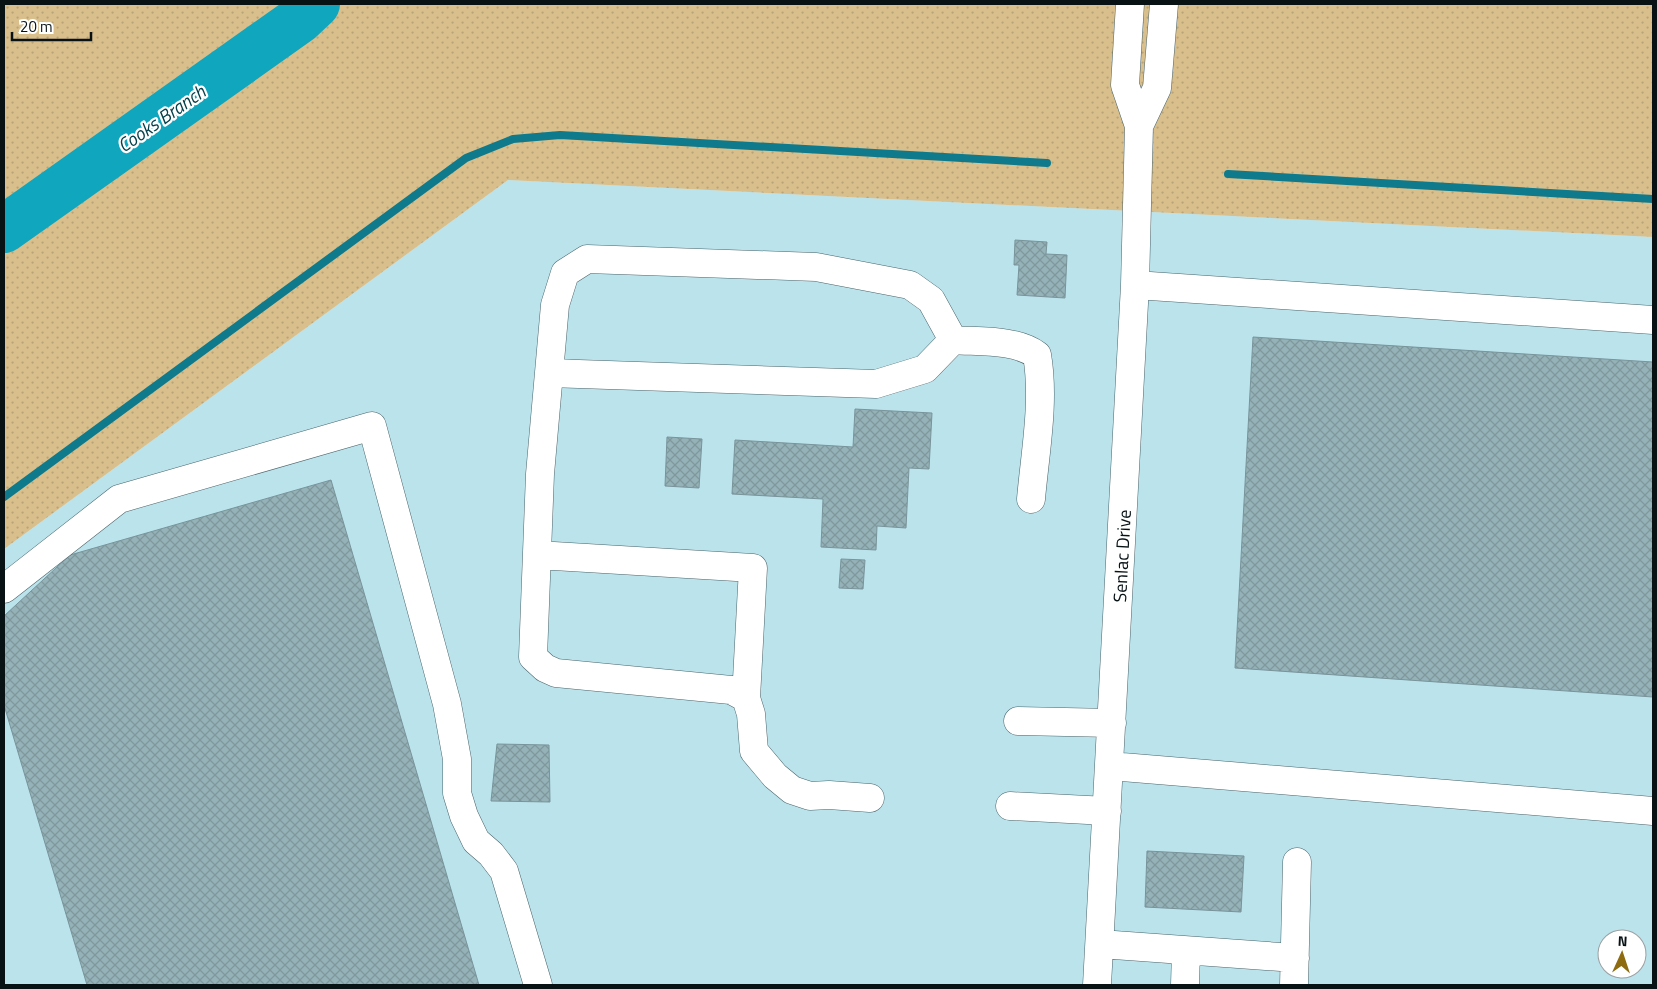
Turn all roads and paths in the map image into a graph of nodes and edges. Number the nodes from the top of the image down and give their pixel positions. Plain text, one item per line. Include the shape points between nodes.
1 (1130, 4) edge
2 (1164, 4) edge
3 (1138, 126) junction
4 (1135, 285) junction
5 (1653, 320) edge
6 (953, 340) junction
7 (549, 373) junction
8 (1031, 499) dead end
9 (537, 556) junction
10 (4, 589) edge
11 (746, 698) junction
12 (1018, 721) dead end
13 (1112, 723) junction
14 (1110, 766) junction
15 (870, 798) dead end
16 (1010, 806) dead end
17 (1653, 811) edge
18 (1107, 812) junction
19 (1297, 862) dead end
20 (1100, 944) junction
21 (1186, 951) junction
22 (1295, 958) junction
23 (538, 985) edge
24 (1097, 985) edge
25 (1185, 985) edge
26 (1294, 985) edge

1 - 3 street, Senlac Drive via 1125,85
2 - 3 street, Senlac Drive via 1157,88
3 - 4 street, Senlac Drive
4 - 5 street
4 - 13 street, Senlac Drive
6 - 7 street via 925,369 876,384
6 - 7 street via 931,300 910,285 816,267 587,259 565,273 555,305
6 - 8 street via 1015,344 1027,347 1037,355 1038,420
7 - 9 street
9 - 11 street via 533,657 545,668 556,673 731,690
9 - 11 street via 754,568
10 - 23 street via 119,499 372,426 447,704 457,759 457,793 476,841 504,871
11 - 15 street via 751,714 754,750 775,776 792,790 810,796
12 - 13 street
13 - 14 street, Senlac Drive
14 - 17 street
14 - 18 street, Senlac Drive
16 - 18 street
18 - 20 street, Senlac Drive
19 - 22 street
20 - 21 street
20 - 24 street, Senlac Drive
21 - 22 street
21 - 25 street
22 - 26 street

